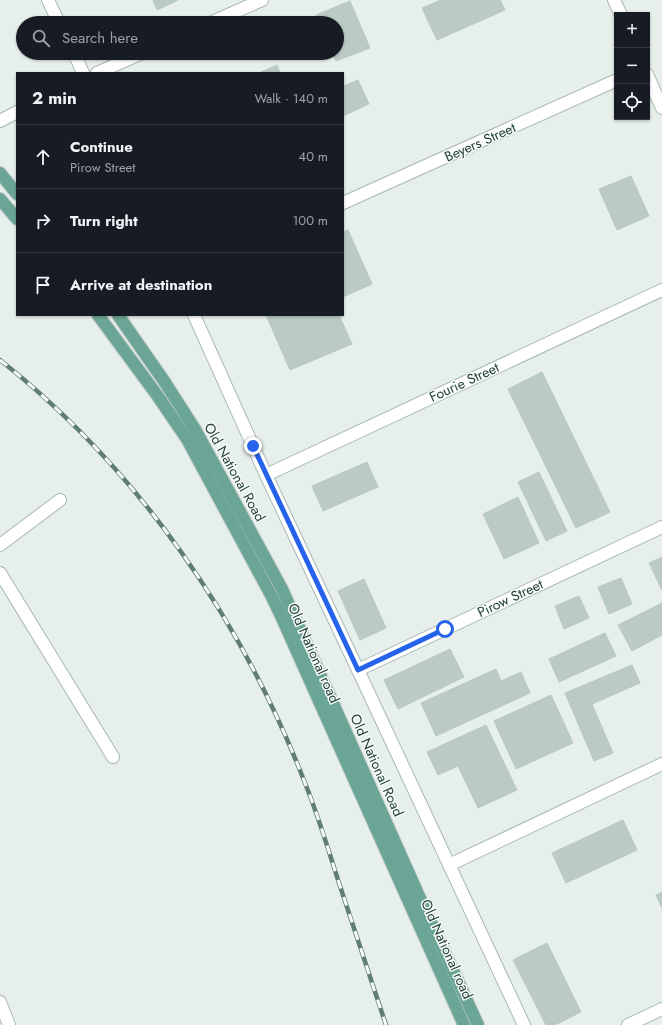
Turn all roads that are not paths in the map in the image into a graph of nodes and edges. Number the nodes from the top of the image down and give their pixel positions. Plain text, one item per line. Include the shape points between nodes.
1 (48, 0) edge
2 (262, 0) edge
3 (614, 0) edge
4 (620, 12) edge
5 (56, 16) edge
6 (226, 16) edge
7 (77, 60) edge
8 (126, 60) edge
9 (83, 72) edge
10 (99, 72) edge
11 (614, 81) edge
12 (650, 81) edge
13 (662, 108) edge
14 (16, 112) edge
15 (0, 120) edge
16 (0, 172) edge
17 (16, 193) edge
18 (0, 199) edge
19 (344, 204) edge
20 (16, 218) edge
21 (662, 290) edge
22 (99, 316) edge
23 (119, 316) edge
24 (194, 316) edge
25 (266, 475) junction
26 (60, 500) dead end
27 (662, 526) edge
28 (0, 545) edge
29 (0, 573) edge
30 (358, 670) junction
31 (113, 757) dead end
32 (662, 764) edge
33 (449, 865) junction
34 (0, 1002) edge
35 (662, 1009) edge
36 (9, 1025) edge
37 (464, 1025) edge
38 (478, 1025) edge
39 (524, 1025) edge
40 (628, 1025) edge

1 - 5 street
2 - 6 street
3 - 4 street
7 - 9 street
8 - 10 street
11 - 19 street, Beyers Street
12 - 13 street
14 - 15 street
16 - 17 main road
18 - 20 main road
21 - 25 street, Fourie Street
22 - 37 main road, Old National road via 187,439 274,600
23 - 38 main road, Old National Road via 196,431 282,589
24 - 25 street
25 - 30 street
26 - 28 street
27 - 30 street, Pirow Street
29 - 31 street
30 - 33 street
32 - 33 street
33 - 39 street
34 - 36 street
35 - 40 street

